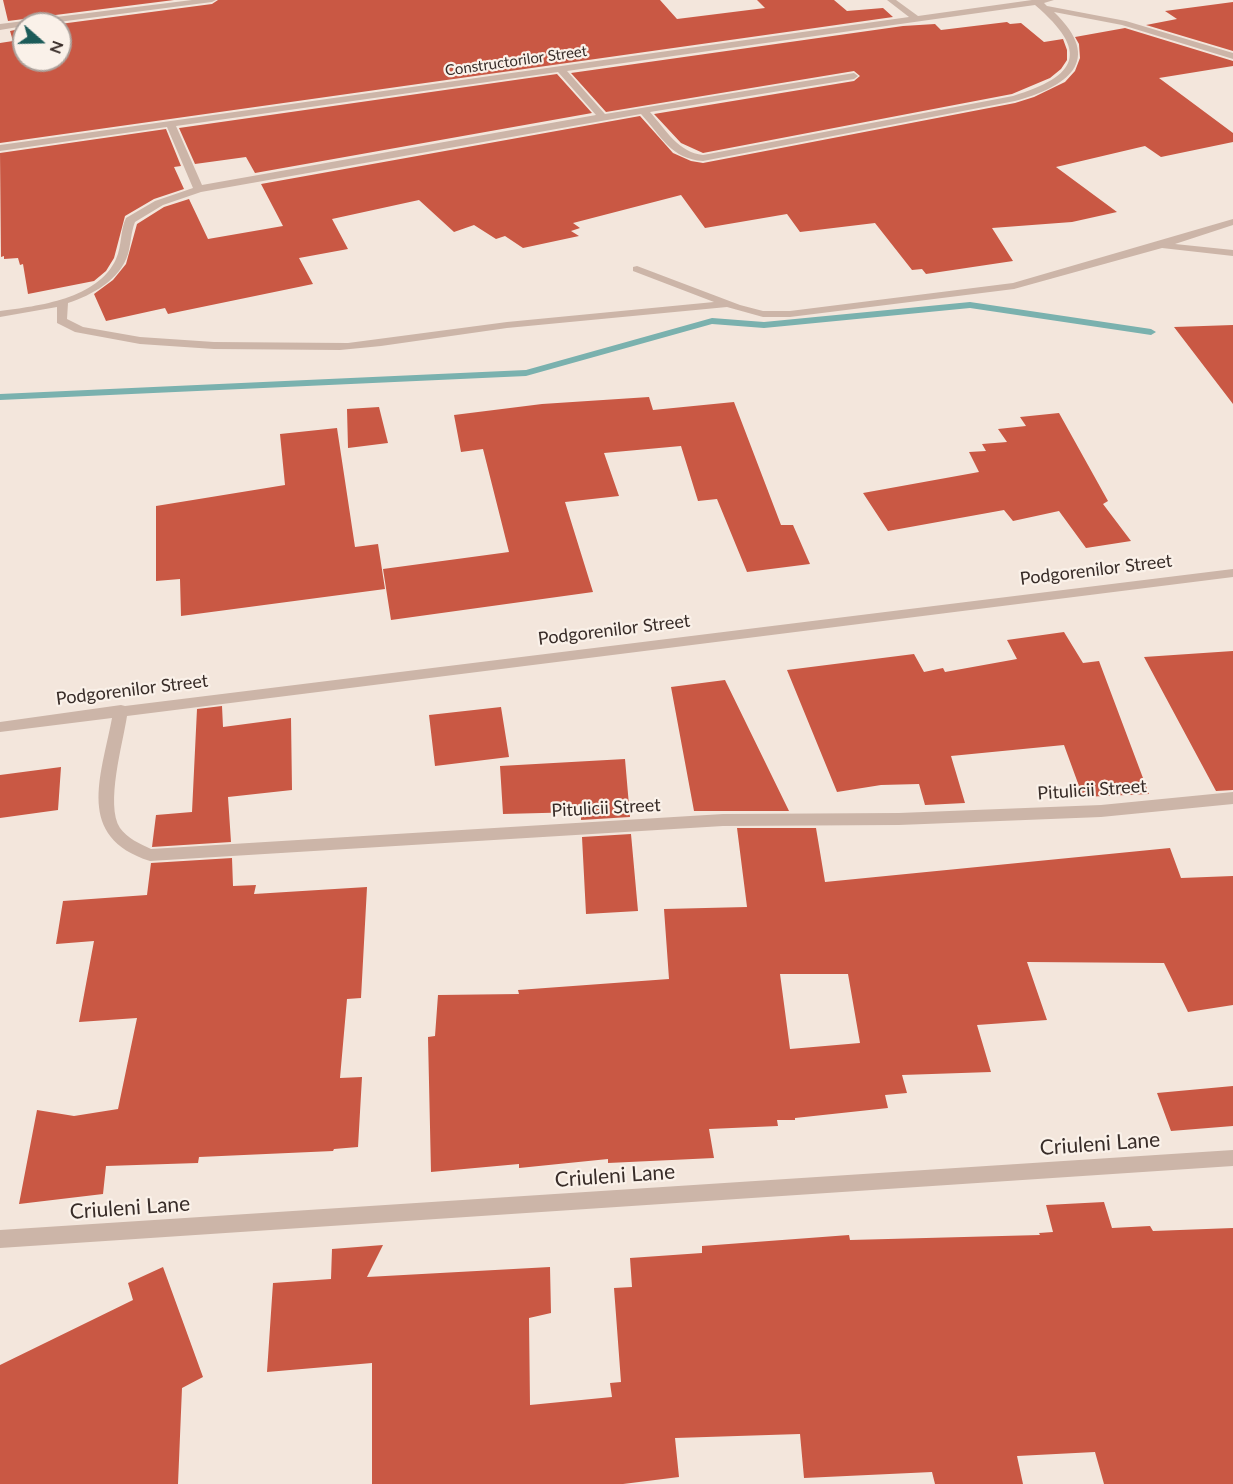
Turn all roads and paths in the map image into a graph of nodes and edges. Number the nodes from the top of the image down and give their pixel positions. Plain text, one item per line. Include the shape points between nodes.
1 (213, 0) edge
2 (891, 0) edge
3 (1044, 3) edge
4 (916, 19) junction
5 (0, 27) edge
6 (1233, 56) edge
7 (561, 70) junction
8 (854, 76) dead end
9 (644, 111) junction
10 (603, 117) junction
11 (171, 125) junction
12 (0, 148) edge
13 (200, 189) junction
14 (1233, 222) edge
15 (1160, 245) junction
16 (1233, 253) edge
17 (637, 269) dead end
18 (63, 302) junction
19 (729, 304) junction
20 (0, 314) edge
21 (1233, 573) edge
22 (121, 710) junction
23 (0, 727) edge
24 (1233, 798) edge
25 (1233, 1158) edge
26 (0, 1239) edge

1 - 5 street
2 - 4 street
3 - 4 street, Constructorilor Street
3 - 6 street, Constructorilor Street
3 - 9 street via 1070,35 1074,60 1066,75 1015,98 703,158 680,152
4 - 7 street, Constructorilor Street
7 - 10 street
7 - 11 street, Constructorilor Street
8 - 9 street
9 - 10 street
10 - 13 street
11 - 12 street, Constructorilor Street
11 - 13 street
13 - 18 street via 159,203 130,220 120,261 87,291
14 - 15 street
15 - 16 street
15 - 19 street via 1014,286 790,314 763,314
17 - 19 street
18 - 19 street via 61,321 81,331 187,344 276,346 360,345 505,325
18 - 20 street
21 - 22 street, Podgorenilor Street
22 - 23 street, Podgorenilor Street
22 - 24 street, Pitulicii Street via 105,805 111,828 127,845 150,855 723,820 899,819 1101,811
25 - 26 street, Criuleni Lane

